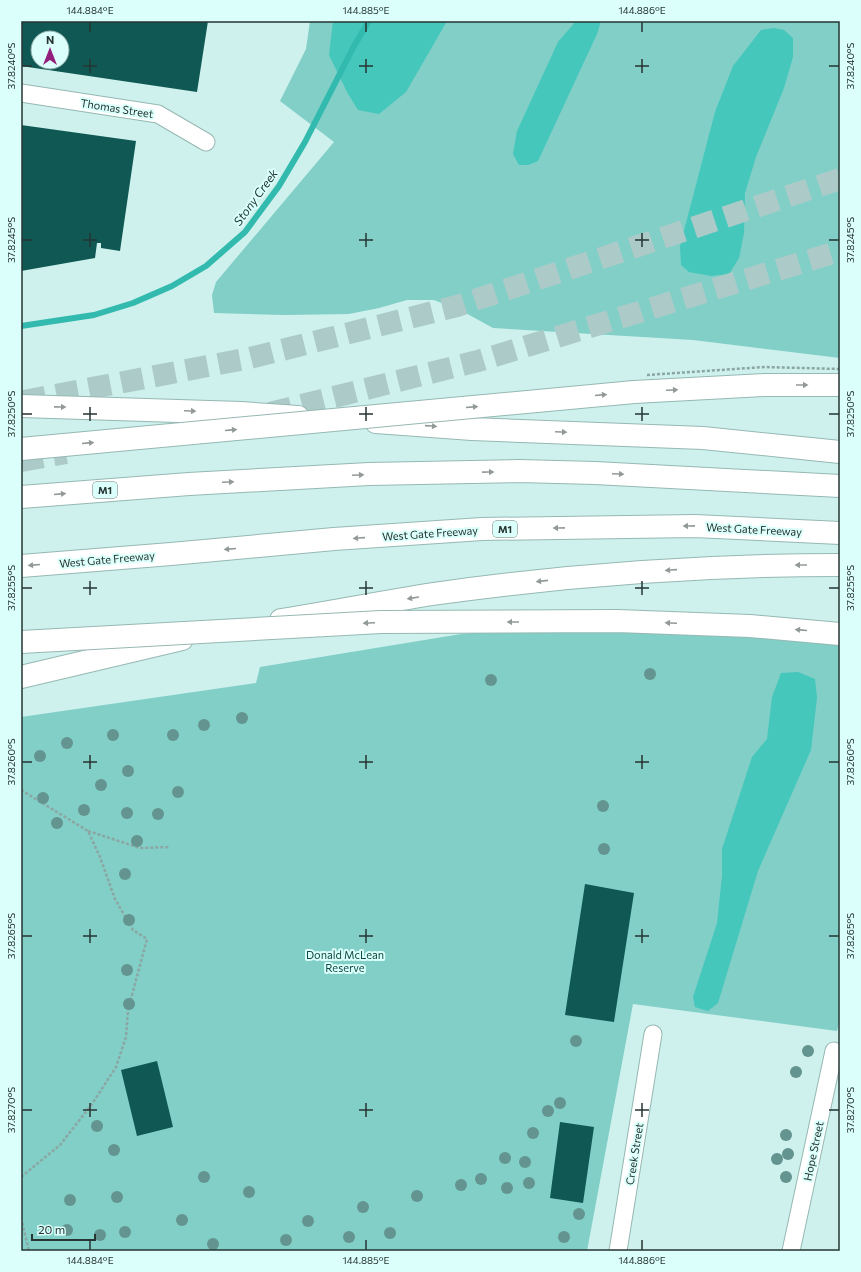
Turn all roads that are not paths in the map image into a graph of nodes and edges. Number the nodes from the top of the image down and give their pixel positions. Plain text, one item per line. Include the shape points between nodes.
1 (21, 93) edge
2 (206, 142) dead end
3 (840, 385) edge
4 (21, 406) edge
5 (21, 449) edge
6 (840, 452) edge
7 (840, 486) edge
8 (21, 497) edge
9 (840, 533) edge
10 (840, 565) edge
11 (21, 566) edge
12 (840, 634) edge
13 (21, 642) edge
14 (21, 677) edge
15 (653, 1034) dead end
16 (834, 1051) dead end
17 (618, 1251) edge
18 (791, 1251) edge

1 - 2 street, Thomas Street via 158,114
5 -> 3 highway, bridge via 634,392 765,385
4 -> 6 highway via 241,413 472,429 703,438
8 -> 7 highway, M1 via 369,474 504,471 595,473
9 -> 11 highway, West Gate Freeway / M1 via 695,526 482,529
10 -> 14 highway via 694,568 608,574 433,594 229,629
12 -> 13 highway, bridge via 750,626 617,622 381,622
15 - 17 street, Creek Street
16 - 18 street, Hope Street

